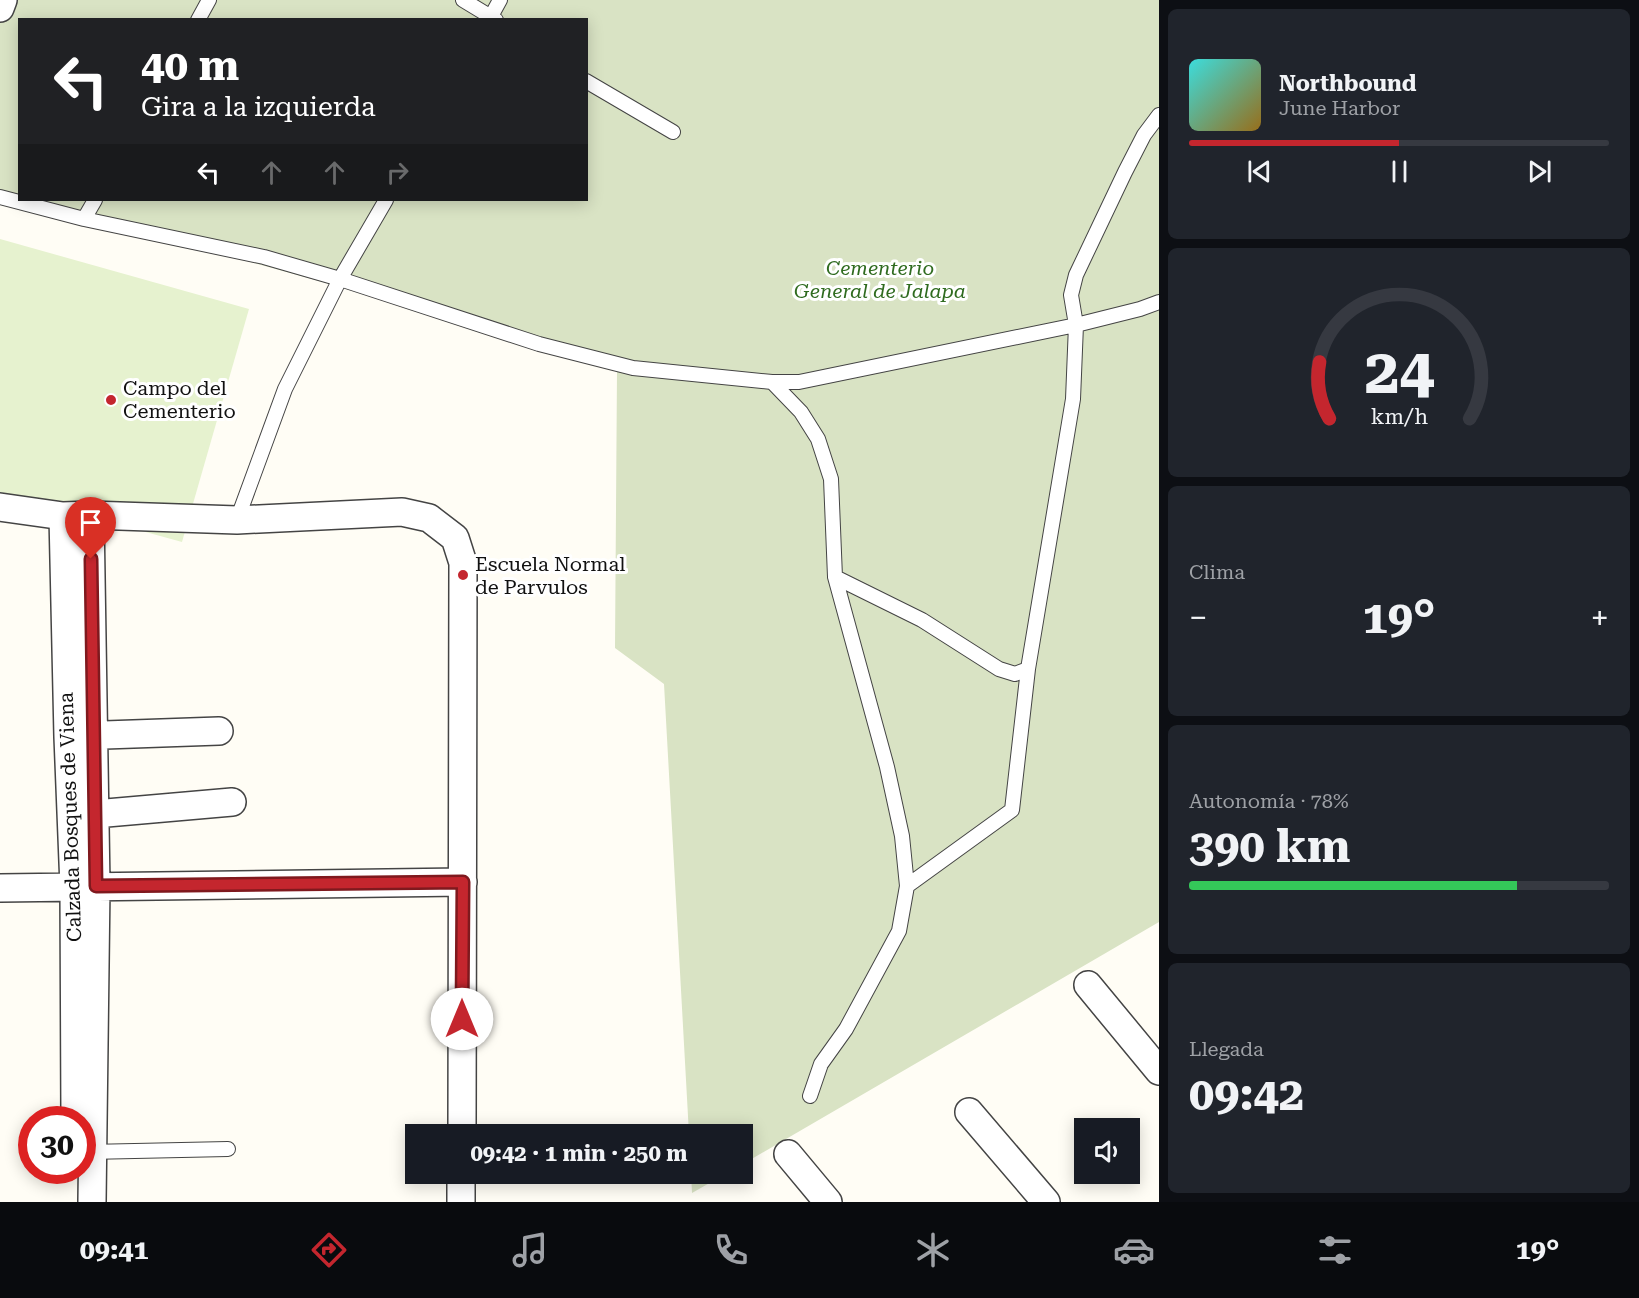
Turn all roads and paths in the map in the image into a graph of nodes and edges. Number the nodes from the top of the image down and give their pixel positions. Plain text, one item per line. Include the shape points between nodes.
1 (3, 0) edge
2 (209, 0) edge
3 (463, 0) edge
4 (500, 0) edge
5 (0, 8) edge
6 (199, 18) edge
7 (492, 18) edge
8 (588, 82) edge
9 (1159, 115) edge
10 (673, 132) dead end
11 (0, 197) edge
12 (94, 201) edge
13 (385, 201) edge
14 (84, 219) junction
15 (340, 279) junction
16 (1159, 302) edge
17 (1076, 325) junction
18 (772, 382) junction
19 (0, 507) edge
20 (90, 515) junction
21 (63, 516) junction
22 (237, 520) junction
23 (836, 577) junction
24 (1028, 669) junction
25 (219, 731) dead end
26 (81, 736) junction
27 (231, 802) dead end
28 (95, 814) junction
29 (463, 882) junction
30 (907, 886) junction
31 (85, 887) junction
32 (0, 888) edge
33 (1088, 985) dead end
34 (1159, 1071) edge
35 (810, 1096) dead end
36 (76, 1106) edge
37 (83, 1106) edge
38 (969, 1112) dead end
39 (462, 1124) edge
40 (228, 1149) dead end
41 (788, 1154) dead end
42 (96, 1157) edge
43 (78, 1184) edge
44 (88, 1184) edge
45 (461, 1184) edge
46 (74, 1202) edge
47 (92, 1202) edge
48 (461, 1202) edge
49 (828, 1202) edge
50 (1046, 1202) edge

1 - 5 street
2 - 6 lane
3 - 7 lane
4 - 7 lane
8 - 10 lane
9 - 17 lane via 1134,153 1076,275 1071,295
11 - 14 lane
12 - 14 lane
13 - 15 lane
14 - 15 lane via 264,257
15 - 18 lane via 539,344 633,368
15 - 22 lane via 285,389
16 - 17 lane
17 - 18 lane via 799,382
17 - 24 lane via 1073,399
18 - 23 lane via 801,412 818,439 831,479
19 - 21 street
20 - 21 street
20 - 22 street
20 - 26 street, Calzada Bosques de Viena
21 - 26 street, Calzada Bosques de Viena
22 - 29 street via 402,512 429,518 455,538 463,563
23 - 24 lane via 922,620 999,669 1015,674
23 - 30 lane via 887,767 902,836
24 - 30 lane via 1012,810
25 - 26 street
26 - 28 street, Calzada Bosques de Viena
26 - 31 street, Calzada Bosques de Viena
27 - 28 street
28 - 31 street, Calzada Bosques de Viena
29 - 31 street
29 - 39 street
30 - 35 lane via 899,931 846,1029 820,1064
31 - 32 street
31 - 36 street, Calzada Bosques de Viena
31 - 37 street, Calzada Bosques de Viena
33 - 34 street
38 - 50 street
40 - 42 lane
41 - 49 street
43 - 46 street, Calzada Bosques de Viena
44 - 47 street, Calzada Bosques de Viena
45 - 48 street

